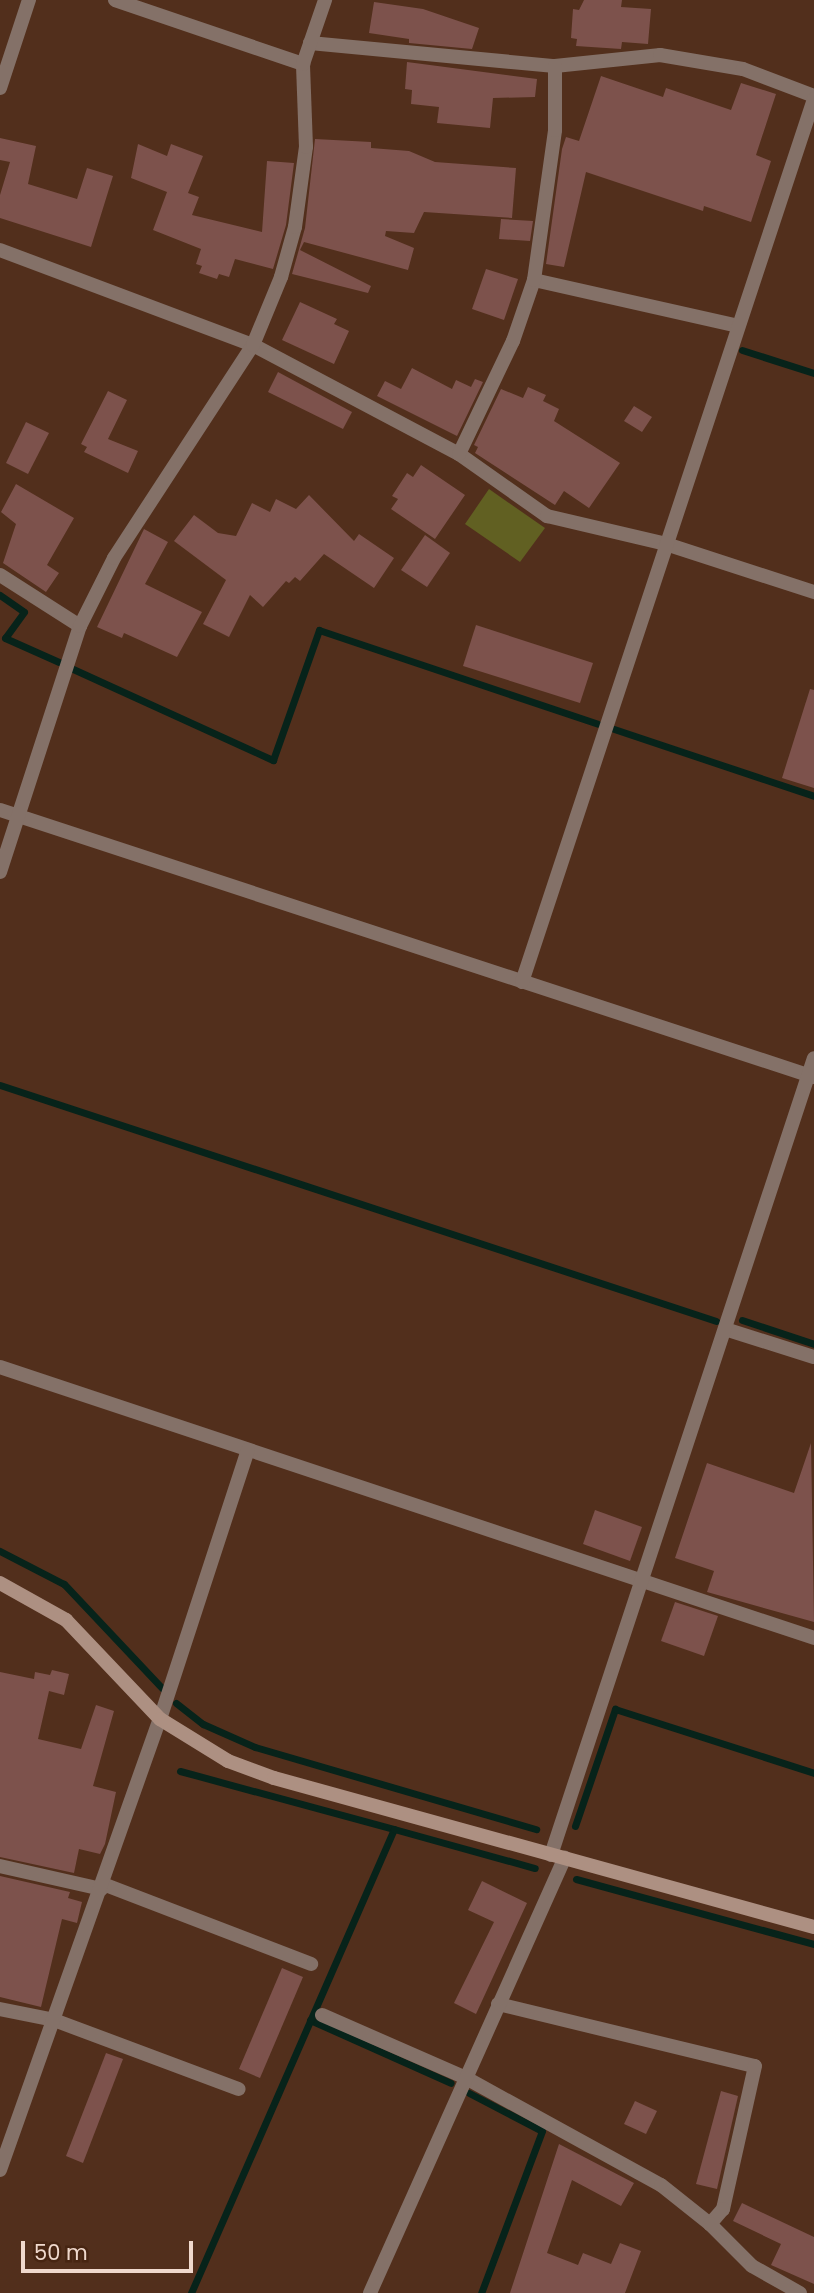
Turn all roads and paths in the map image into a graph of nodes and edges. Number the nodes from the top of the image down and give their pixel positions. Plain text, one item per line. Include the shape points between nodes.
1 (29, 0) edge
2 (115, 0) edge
3 (325, 0) edge
4 (310, 43) junction
5 (303, 64) junction
6 (555, 66) junction
7 (0, 88) edge
8 (814, 98) edge
9 (0, 250) edge
10 (534, 280) junction
11 (738, 326) junction
12 (253, 345) junction
13 (459, 454) junction
14 (666, 544) junction
15 (0, 575) edge
16 (814, 592) edge
17 (80, 626) junction
18 (0, 810) edge
19 (19, 816) junction
20 (0, 872) edge
21 (522, 982) junction
22 (814, 1058) edge
23 (811, 1076) edge
24 (725, 1329) junction
25 (814, 1357) edge
26 (0, 1367) edge
27 (248, 1450) junction
28 (642, 1580) junction
29 (0, 1583) edge
30 (814, 1638) edge
31 (160, 1719) junction
32 (558, 1856) junction
33 (0, 1866) edge
34 (102, 1886) junction
35 (814, 1927) edge
36 (311, 1964) dead end
37 (498, 2004) junction
38 (0, 2009) edge
39 (322, 2015) dead end
40 (54, 2020) junction
41 (466, 2078) junction
42 (239, 2089) dead end
43 (3, 2150) edge
44 (0, 2170) edge
45 (710, 2224) junction
46 (370, 2293) edge
47 (800, 2293) edge

1 - 7 street
2 - 5 street
3 - 4 street
4 - 5 street
4 - 6 street
5 - 12 street via 306,147 295,227 281,277
6 - 8 street via 660,55 743,69
6 - 10 street via 555,130
8 - 11 street
9 - 12 street
10 - 11 street
10 - 13 street via 513,341
11 - 14 street
12 - 13 street
12 - 17 street via 114,558
13 - 14 street via 547,516
14 - 16 street
14 - 21 street
15 - 17 street
17 - 19 street
18 - 19 street
19 - 20 street
19 - 21 street
21 - 23 street
22 - 23 street
23 - 24 street
24 - 25 street
24 - 28 street
26 - 27 street
27 - 28 street
27 - 31 street
28 - 30 street
28 - 32 street
29 - 31 street via 66,1620
31 - 32 street via 228,1761 274,1778
31 - 34 street
32 - 35 street
32 - 37 street
33 - 34 street
34 - 36 street
34 - 40 street
37 - 41 street
37 - 45 street via 755,2066 723,2209
38 - 40 street
39 - 41 street
40 - 42 street
40 - 43 street
41 - 45 street via 661,2185
41 - 46 street
43 - 44 street
45 - 47 street via 752,2266

